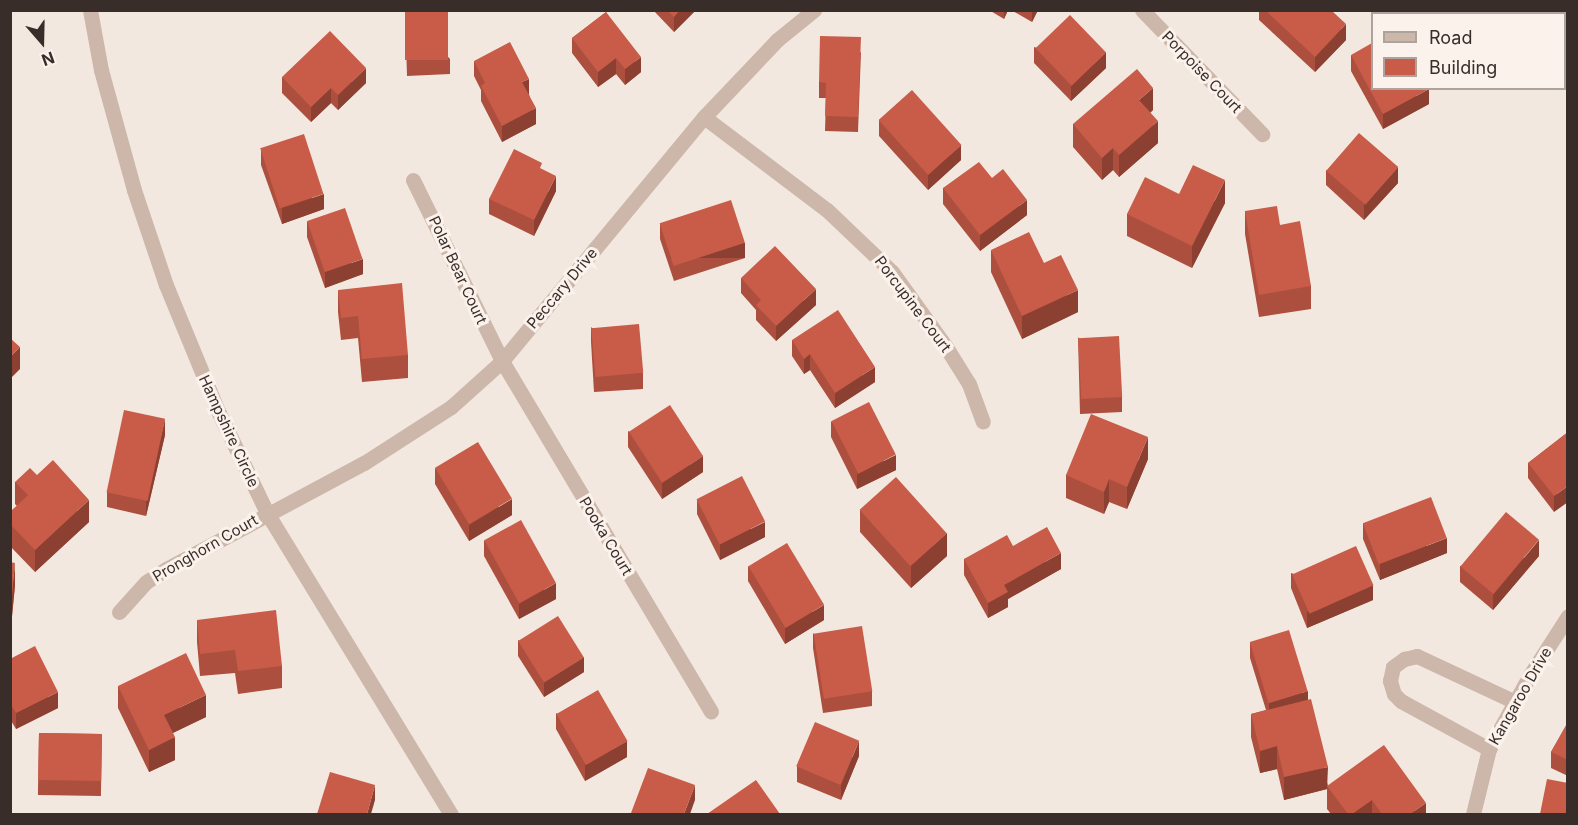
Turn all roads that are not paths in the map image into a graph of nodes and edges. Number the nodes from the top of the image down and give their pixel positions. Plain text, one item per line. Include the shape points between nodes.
1 (90, 10) edge
2 (814, 10) edge
3 (1142, 10) edge
4 (704, 117) junction
5 (1262, 134) dead end
6 (414, 180) dead end
7 (502, 361) junction
8 (983, 422) dead end
9 (267, 513) junction
10 (119, 612) dead end
11 (1568, 616) edge
12 (1515, 702) junction
13 (711, 711) dead end
14 (1489, 749) junction
15 (451, 814) edge
16 (1473, 814) edge

1 - 9 street, Hampshire Circle via 101,70 134,190 166,285 218,411
2 - 4 street, Peccary Drive via 764,53
3 - 5 street, Porpoise Court
4 - 7 street, Peccary Drive
4 - 8 street, Porcupine Court via 826,210 892,272 963,375
6 - 7 street, Polar Bear Court
7 - 9 street, Peccary Drive via 451,407 406,438 331,482
7 - 13 street, Pooka Court
9 - 10 street, Pronghorn Court via 146,582
9 - 15 street, Hampshire Circle
11 - 12 street, Kangaroo Drive
12 - 14 street, Kangaroo Drive
12 - 14 street via 1418,656 1392,667 1390,681 1401,701
14 - 16 street, Kangaroo Drive

